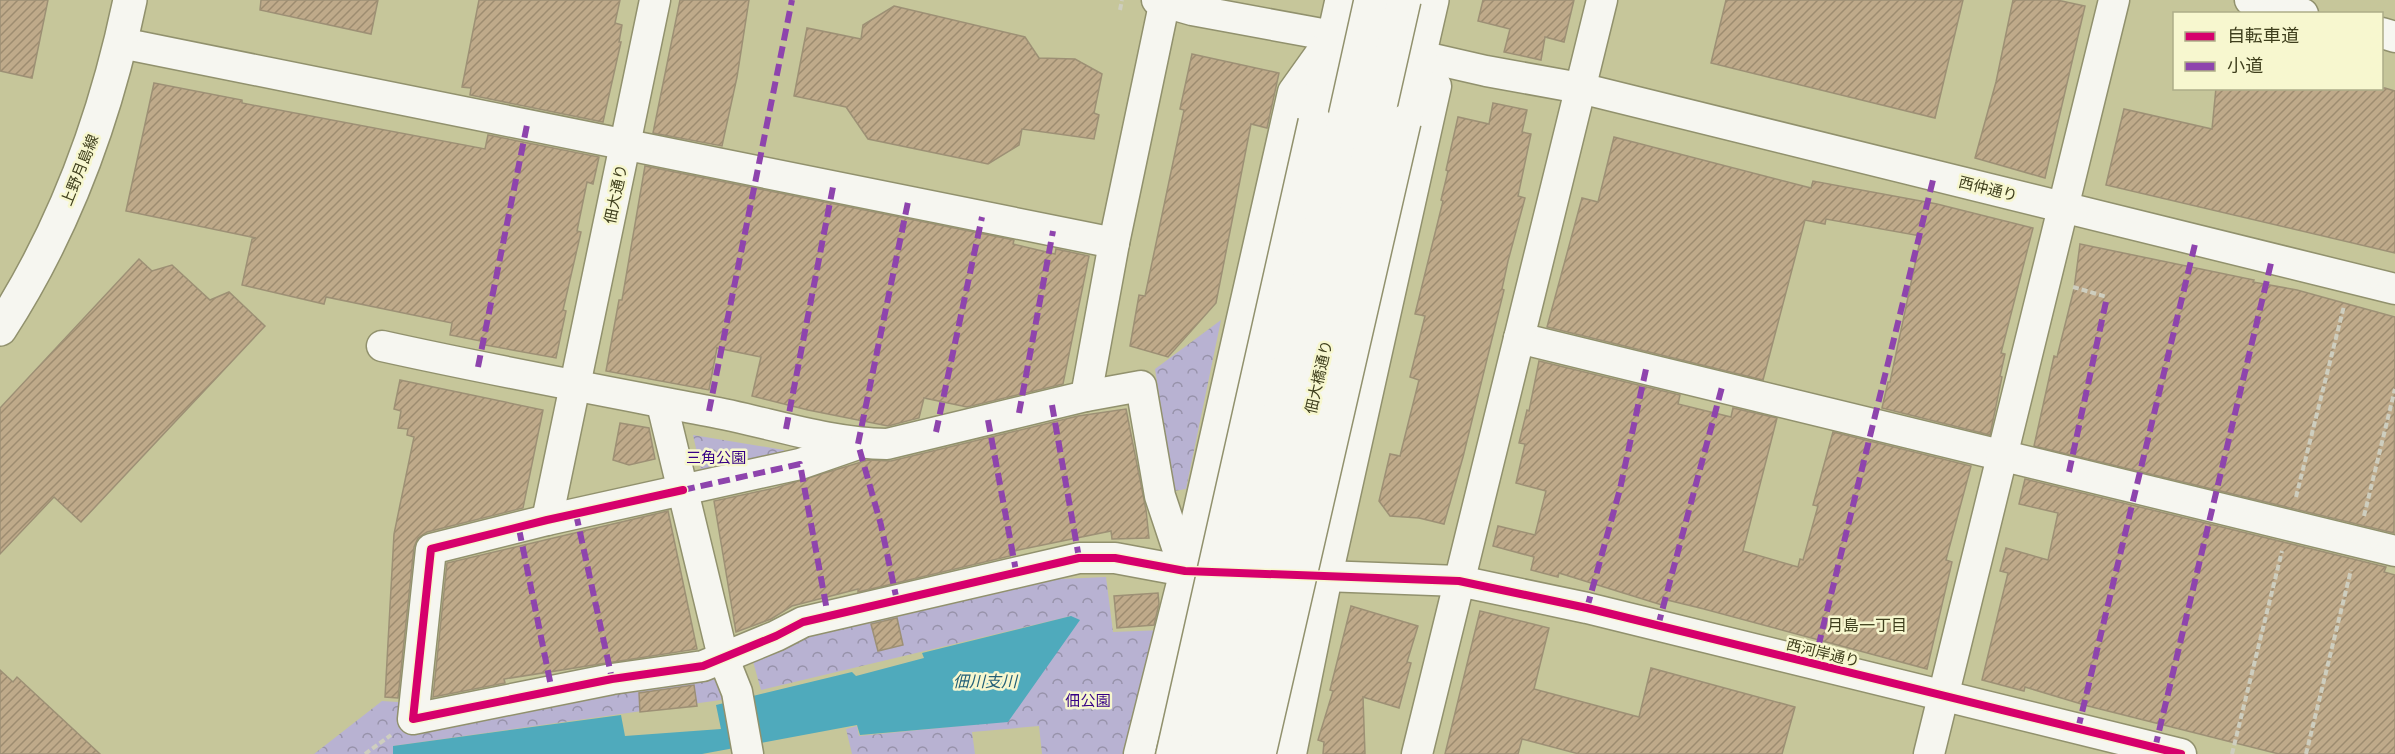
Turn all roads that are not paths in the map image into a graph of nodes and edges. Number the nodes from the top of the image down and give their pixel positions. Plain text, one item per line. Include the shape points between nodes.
1 (130, 0) edge
2 (655, 0) edge
3 (1341, 0) edge
4 (1371, 0) edge
5 (1404, 0) edge
6 (1431, 0) edge
7 (1602, 0) edge
8 (2114, 0) edge
9 (2250, 0) edge
10 (1162, 1) edge
11 (2295, 12) edge
12 (1333, 36) junction
13 (121, 43) junction
14 (1419, 55) junction
15 (1580, 88) junction
16 (626, 146) junction
17 (2064, 208) junction
18 (1114, 243) junction
19 (2395, 289) edge
20 (0, 329) edge
21 (1519, 338) junction
22 (382, 346) dead end
23 (576, 387) junction
24 (1086, 396) junction
25 (662, 404) junction
26 (858, 444) junction
27 (2003, 456) junction
28 (682, 490) junction
29 (547, 519) junction
30 (2395, 551) edge
31 (1185, 571) junction
32 (1328, 576) junction
33 (1458, 581) junction
34 (723, 657) junction
35 (1945, 696) junction
36 (748, 754) edge
37 (1139, 754) edge
38 (1173, 754) edge
39 (1204, 754) edge
40 (1234, 754) edge
41 (1259, 754) edge
42 (1291, 754) edge
43 (1418, 754) edge
44 (1929, 754) edge
45 (2181, 754) edge

1 - 13 main road, 上野月島線
2 - 16 street, 佃大通り
3 - 12 main road
4 - 39 main road, 佃大橋通り, bridge
5 - 40 main road, 佃大橋通り, bridge
6 - 14 main road
7 - 15 street
8 - 17 street
9 - 11 street
10 - 12 street, 西仲通り via 1254,23
10 - 18 street
12 - 14 street, 西仲通り
12 - 31 street via 1293,92
12 - 38 main road, bridge
13 - 16 street
13 - 20 main road, 上野月島線 via 74,190
14 - 15 street, 西仲通り
14 - 32 street via 1436,86
14 - 41 main road, bridge
15 - 17 street, 西仲通り
15 - 21 street
16 - 18 street
16 - 23 street, 佃大通り
17 - 19 street, 西仲通り
17 - 27 street
18 - 24 street
21 - 27 street
21 - 33 street
22 - 23 street
23 - 25 street
23 - 29 street, 佃大通り
24 - 26 street via 887,444
24 - 31 street via 1141,386 1160,496
25 - 26 street
25 - 28 street
26 - 28 street via 800,464
27 - 30 street
27 - 35 street
28 - 29 street
28 - 34 street
29 - 34 street, 西河岸通り via 431,549 413,718 703,666
31 - 32 street, 西河岸通り
31 - 34 street, 西河岸通り via 1115,558 1079,558 803,622
31 - 37 street
32 - 33 street, 西河岸通り
32 - 42 street
33 - 35 street, 西河岸通り via 1587,608
33 - 43 street
34 - 36 street via 737,692
35 - 44 street
35 - 45 street, 西河岸通り

